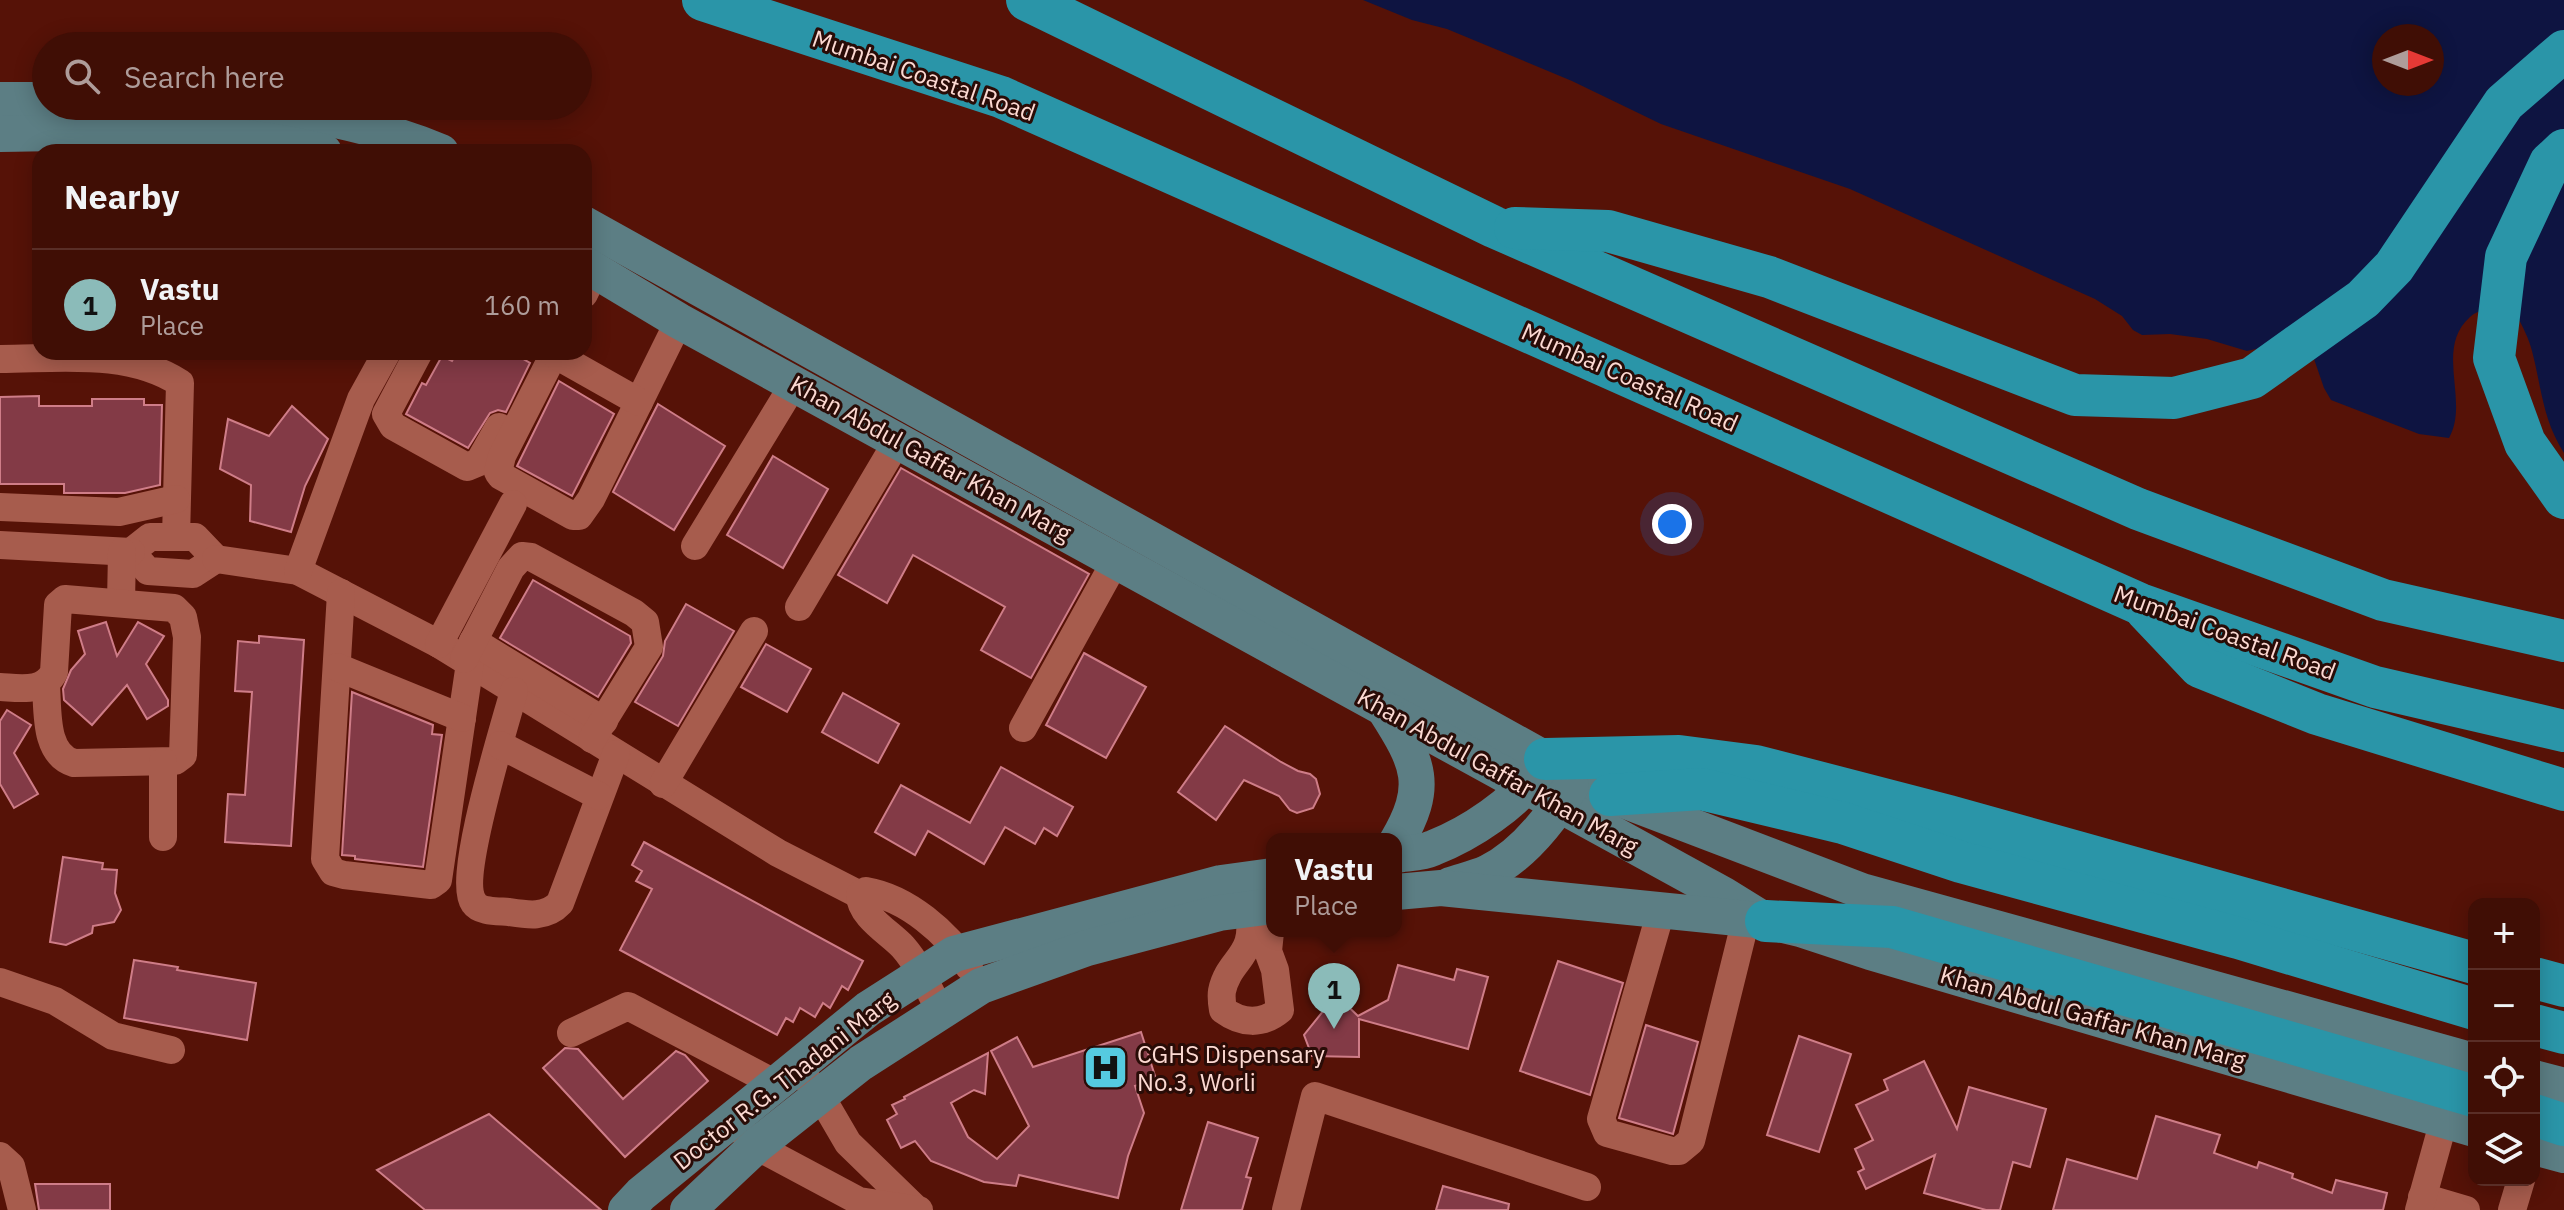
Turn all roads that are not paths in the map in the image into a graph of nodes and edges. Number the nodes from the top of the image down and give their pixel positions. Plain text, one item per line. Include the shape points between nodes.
1 (703, 0) edge
2 (1027, 0) edge
3 (2564, 51) edge
4 (0, 100) edge
5 (32, 100) edge
6 (335, 120) edge
7 (0, 134) edge
8 (276, 144) edge
9 (422, 144) edge
10 (2564, 150) edge
11 (1494, 227) junction
12 (592, 229) edge
13 (592, 278) edge
14 (679, 321) junction
15 (0, 359) edge
16 (32, 359) edge
17 (104, 360) edge
18 (383, 360) edge
19 (414, 360) edge
20 (540, 360) edge
21 (545, 360) edge
22 (561, 360) edge
23 (795, 382) junction
24 (639, 402) junction
25 (898, 440) junction
26 (2564, 498) edge
27 (176, 499) junction
28 (513, 504) dead end
29 (0, 507) edge
30 (176, 537) junction
31 (0, 545) edge
32 (695, 546) dead end
33 (126, 552) junction
34 (216, 559) junction
35 (1116, 560) junction
36 (298, 571) junction
37 (341, 593) junction
38 (121, 602) junction
39 (2140, 604) junction
40 (799, 607) dead end
41 (754, 631) dead end
42 (2564, 641) edge
43 (439, 644) junction
44 (469, 654) junction
45 (337, 667) junction
46 (46, 685) junction
47 (0, 687) edge
48 (514, 691) junction
49 (1383, 707) junction
50 (462, 718) junction
51 (1023, 728) dead end
52 (598, 730) junction
53 (2564, 731) edge
54 (500, 745) junction
55 (616, 754) junction
56 (163, 762) junction
57 (663, 784) junction
58 (1564, 784) junction
59 (2564, 790) edge
60 (599, 796) junction
61 (1401, 833) edge
62 (163, 837) dead end
63 (1402, 854) edge
64 (1266, 877) edge
65 (1441, 888) junction
66 (1402, 891) edge
67 (860, 895) junction
68 (1264, 909) edge
69 (1661, 911) junction
70 (1139, 919) junction
71 (1756, 920) junction
72 (960, 952) junction
73 (2468, 961) edge
74 (922, 975) junction
75 (2540, 980) edge
76 (0, 982) edge
77 (981, 986) junction
78 (2564, 986) edge
79 (2468, 1007) edge
80 (940, 1011) junction
81 (2540, 1027) edge
82 (571, 1033) dead end
83 (2564, 1033) edge
84 (171, 1050) dead end
85 (2468, 1059) edge
86 (786, 1076) junction
87 (2540, 1080) edge
88 (2564, 1086) edge
89 (820, 1095) junction
90 (2464, 1115) edge
91 (2540, 1117) edge
92 (732, 1119) junction
93 (2564, 1125) edge
94 (756, 1146) junction
95 (2540, 1149) edge
96 (2564, 1155) edge
97 (0, 1156) edge
98 (2519, 1186) edge
99 (1587, 1187) dead end
100 (2421, 1203) edge
101 (22, 1210) edge
102 (626, 1210) edge
103 (688, 1210) edge
104 (918, 1210) edge
105 (1286, 1210) edge
106 (2466, 1210) edge
107 (2512, 1210) edge

1 - 39 highway, Mumbai Coastal Road via 1001,97
2 - 11 highway
3 - 11 highway via 2504,103 2394,267 2363,299 2252,378 2174,398 2075,395 1769,277 1608,231
4 - 5 main road
6 - 9 main road
7 - 8 main road via 158,133
10 - 26 highway via 2550,163 2506,257 2494,358 2525,443
11 - 42 highway via 2138,509 2383,600
12 - 58 main road, Khan Abdul Gaffar Khan Marg
13 - 14 main road, Khan Abdul Gaffar Khan Marg
14 - 23 main road, Khan Abdul Gaffar Khan Marg
14 - 24 street
15 - 16 street
17 - 27 street via 149,367 180,383
18 - 36 street via 361,399
19 - 20 street via 389,404 388,421 467,467 476,465
21 - 24 street via 498,472 573,516 579,516 591,499
22 - 24 street
23 - 25 main road, Khan Abdul Gaffar Khan Marg
23 - 32 street
25 - 35 main road, Khan Abdul Gaffar Khan Marg
25 - 40 street
27 - 29 street via 119,512
27 - 30 street
28 - 43 street
30 - 33 street via 150,537
30 - 34 street via 195,537
31 - 33 street
33 - 34 street via 148,571 193,574
33 - 38 street
34 - 36 street
35 - 49 main road, Khan Abdul Gaffar Khan Marg
35 - 51 street
36 - 37 street
37 - 43 street
37 - 45 street
38 - 46 street via 74,598 58,605 54,672
38 - 56 street via 174,608 183,617 184,748 175,761
39 - 53 highway, Mumbai Coastal Road via 2375,687
39 - 59 highway via 2200,667 2317,714
41 - 57 street
43 - 44 street
44 - 48 street
44 - 50 street
44 - 52 street
44 - 52 street via 522,556 634,613 645,622 649,647
45 - 50 street
45 - 50 street via 325,859 333,872 431,885 438,880
46 - 47 street
46 - 56 street via 51,742 65,761
48 - 52 street
48 - 54 street
49 - 58 main road, Khan Abdul Gaffar Khan Marg
49 - 61 main road via 1415,765 1414,808
52 - 55 street
54 - 60 street
54 - 60 street via 472,847 471,896 482,909 548,914 556,908
55 - 57 street
55 - 60 street
56 - 62 street
57 - 67 street
58 - 63 main road via 1431,850
58 - 65 main road via 1517,853 1487,873
58 - 71 main road, Khan Abdul Gaffar Khan Marg
58 - 73 highway via 1679,756 1756,766
58 - 79 highway via 1701,789 1843,823 1961,862
58 - 85 main road, Khan Abdul Gaffar Khan Marg via 1862,891
64 - 70 main road, Doctor R.G. Thadani Marg via 1221,883
65 - 66 main road
65 - 69 main road
67 - 72 street via 880,893 899,902
67 - 74 street via 873,920 904,948
68 - 70 main road, Doctor R.G. Thadani Marg
69 - 71 main road
69 - 71 street via 1601,1119 1607,1133 1672,1151 1691,1141
70 - 72 main road, Doctor R.G. Thadani Marg
70 - 77 main road, Doctor R.G. Thadani Marg via 1087,948
71 - 90 highway via 1892,927
72 - 74 main road, Doctor R.G. Thadani Marg
72 - 77 street
74 - 80 street
74 - 86 main road, Doctor R.G. Thadani Marg via 868,1009
75 - 78 highway
76 - 84 street via 55,1001 113,1036
77 - 80 main road, Doctor R.G. Thadani Marg
80 - 89 main road, Doctor R.G. Thadani Marg
81 - 83 highway
82 - 86 street via 628,1006
86 - 89 street
86 - 92 main road, Doctor R.G. Thadani Marg
87 - 88 main road
89 - 94 main road, Doctor R.G. Thadani Marg
89 - 104 street via 848,1143
90 - 100 street
91 - 93 highway
92 - 94 street
92 - 102 main road, Doctor R.G. Thadani Marg
94 - 103 main road, Doctor R.G. Thadani Marg
94 - 104 street via 859,1201
95 - 96 main road
97 - 101 street via 11,1166
98 - 107 street
99 - 105 street via 1315,1096
100 - 106 street

